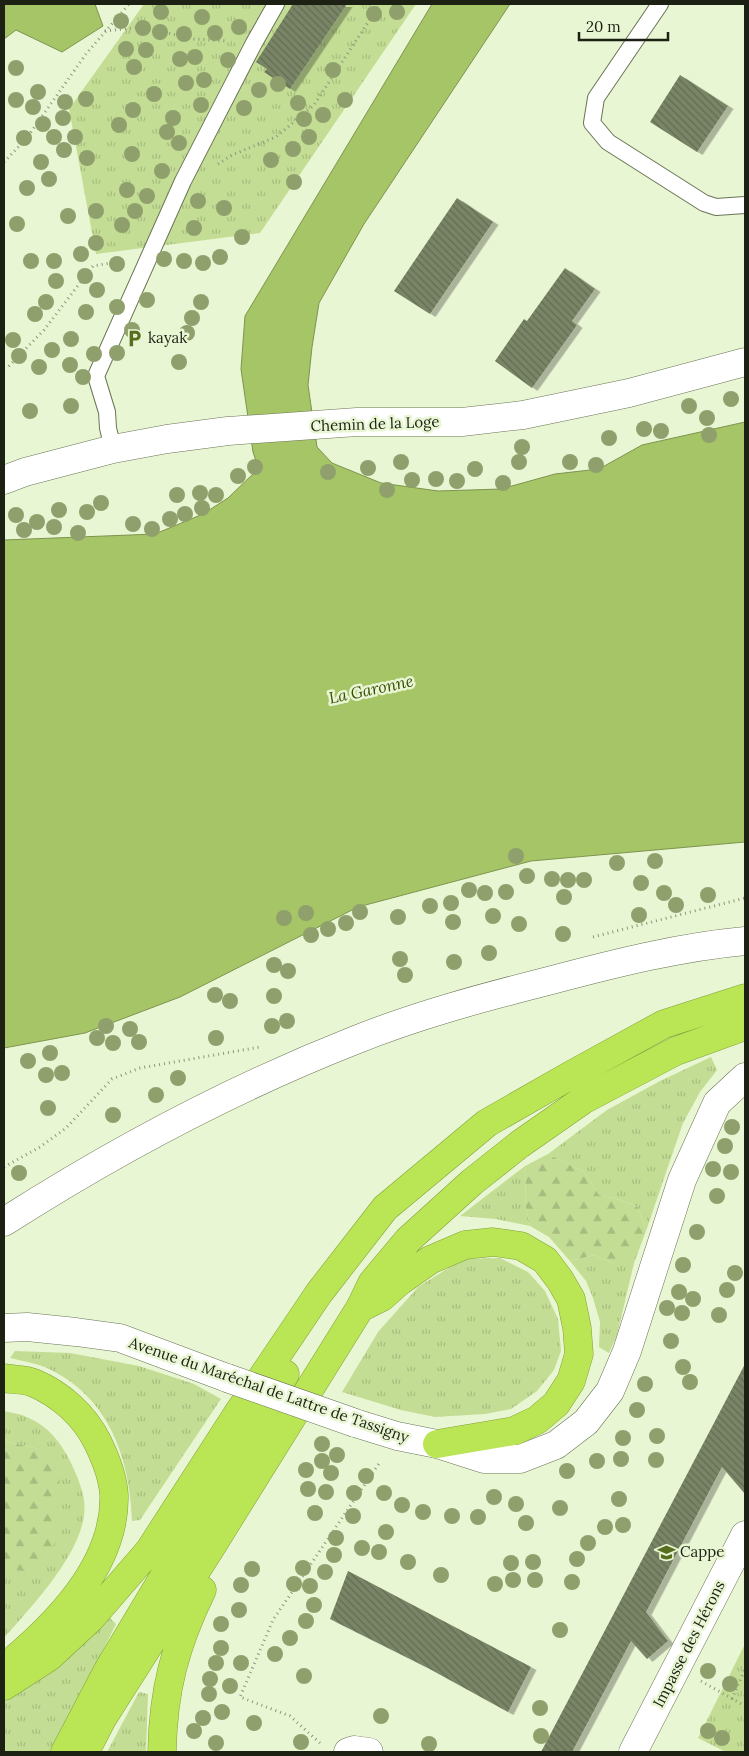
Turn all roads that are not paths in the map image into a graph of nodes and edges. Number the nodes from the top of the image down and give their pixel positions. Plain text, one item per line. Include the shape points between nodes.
1 (276, 4) edge
2 (660, 4) edge
3 (745, 205) edge
4 (745, 362) edge
5 (745, 381) edge
6 (358, 430) junction
7 (228, 438) junction
8 (113, 449) junction
9 (4, 480) edge
10 (4, 488) edge
11 (745, 940) edge
12 (745, 998) edge
13 (745, 1026) edge
14 (745, 1076) edge
15 (385, 1208) junction
16 (4, 1222) edge
17 (360, 1308) junction
18 (4, 1328) edge
19 (4, 1378) edge
20 (437, 1444) junction
21 (745, 1536) edge
22 (210, 1549) junction
23 (4, 1668) edge
24 (4, 1686) edge
25 (337, 1750) edge
26 (65, 1752) edge
27 (85, 1752) edge
28 (162, 1752) edge
29 (369, 1752) edge
30 (633, 1752) edge

1 - 8 lane via 183,181 96,376 107,412
2 - 3 lane via 596,98 592,123 608,142 704,203 716,207
4 - 6 main road, Chemin de la Loge via 629,393 523,415
5 - 6 main road, Chemin de la Loge via 530,431 469,436
6 - 7 main road, Chemin de la Loge
7 - 8 main road, Chemin de la Loge via 168,439
7 - 10 main road, Chemin de la Loge
8 - 9 main road, Chemin de la Loge
11 - 16 main road via 599,968 470,1001 354,1040 260,1080 168,1125
12 - 15 highway via 664,1024 487,1123
13 - 17 highway via 676,1050 583,1100 520,1144 408,1240 372,1283
14 - 20 main road, Avenue du Maréchal de Lattre de Tassigny via 717,1103 682,1180 627,1351 610,1390 586,1422 556,1445 520,1460 484,1459
15 - 24 highway via 319,1293 149,1551 91,1618 49,1657
15 - 26 highway via 108,1670
17 - 20 highway via 382,1297 430,1260 465,1245 493,1242 520,1246 545,1260 571,1298 579,1354 571,1381 556,1404 537,1420 514,1432
17 - 22 highway
18 - 20 main road, Avenue du Maréchal de Lattre de Tassigny, bridge via 120,1338 355,1423
19 - 23 highway via 32,1382 66,1402 92,1430 106,1458 114,1493 112,1525 103,1551 84,1586 26,1650
21 - 30 main road, Impasse des Hérons
22 - 27 highway via 102,1718
22 - 28 highway via 204,1584 171,1669 162,1719
25 - 29 main road

